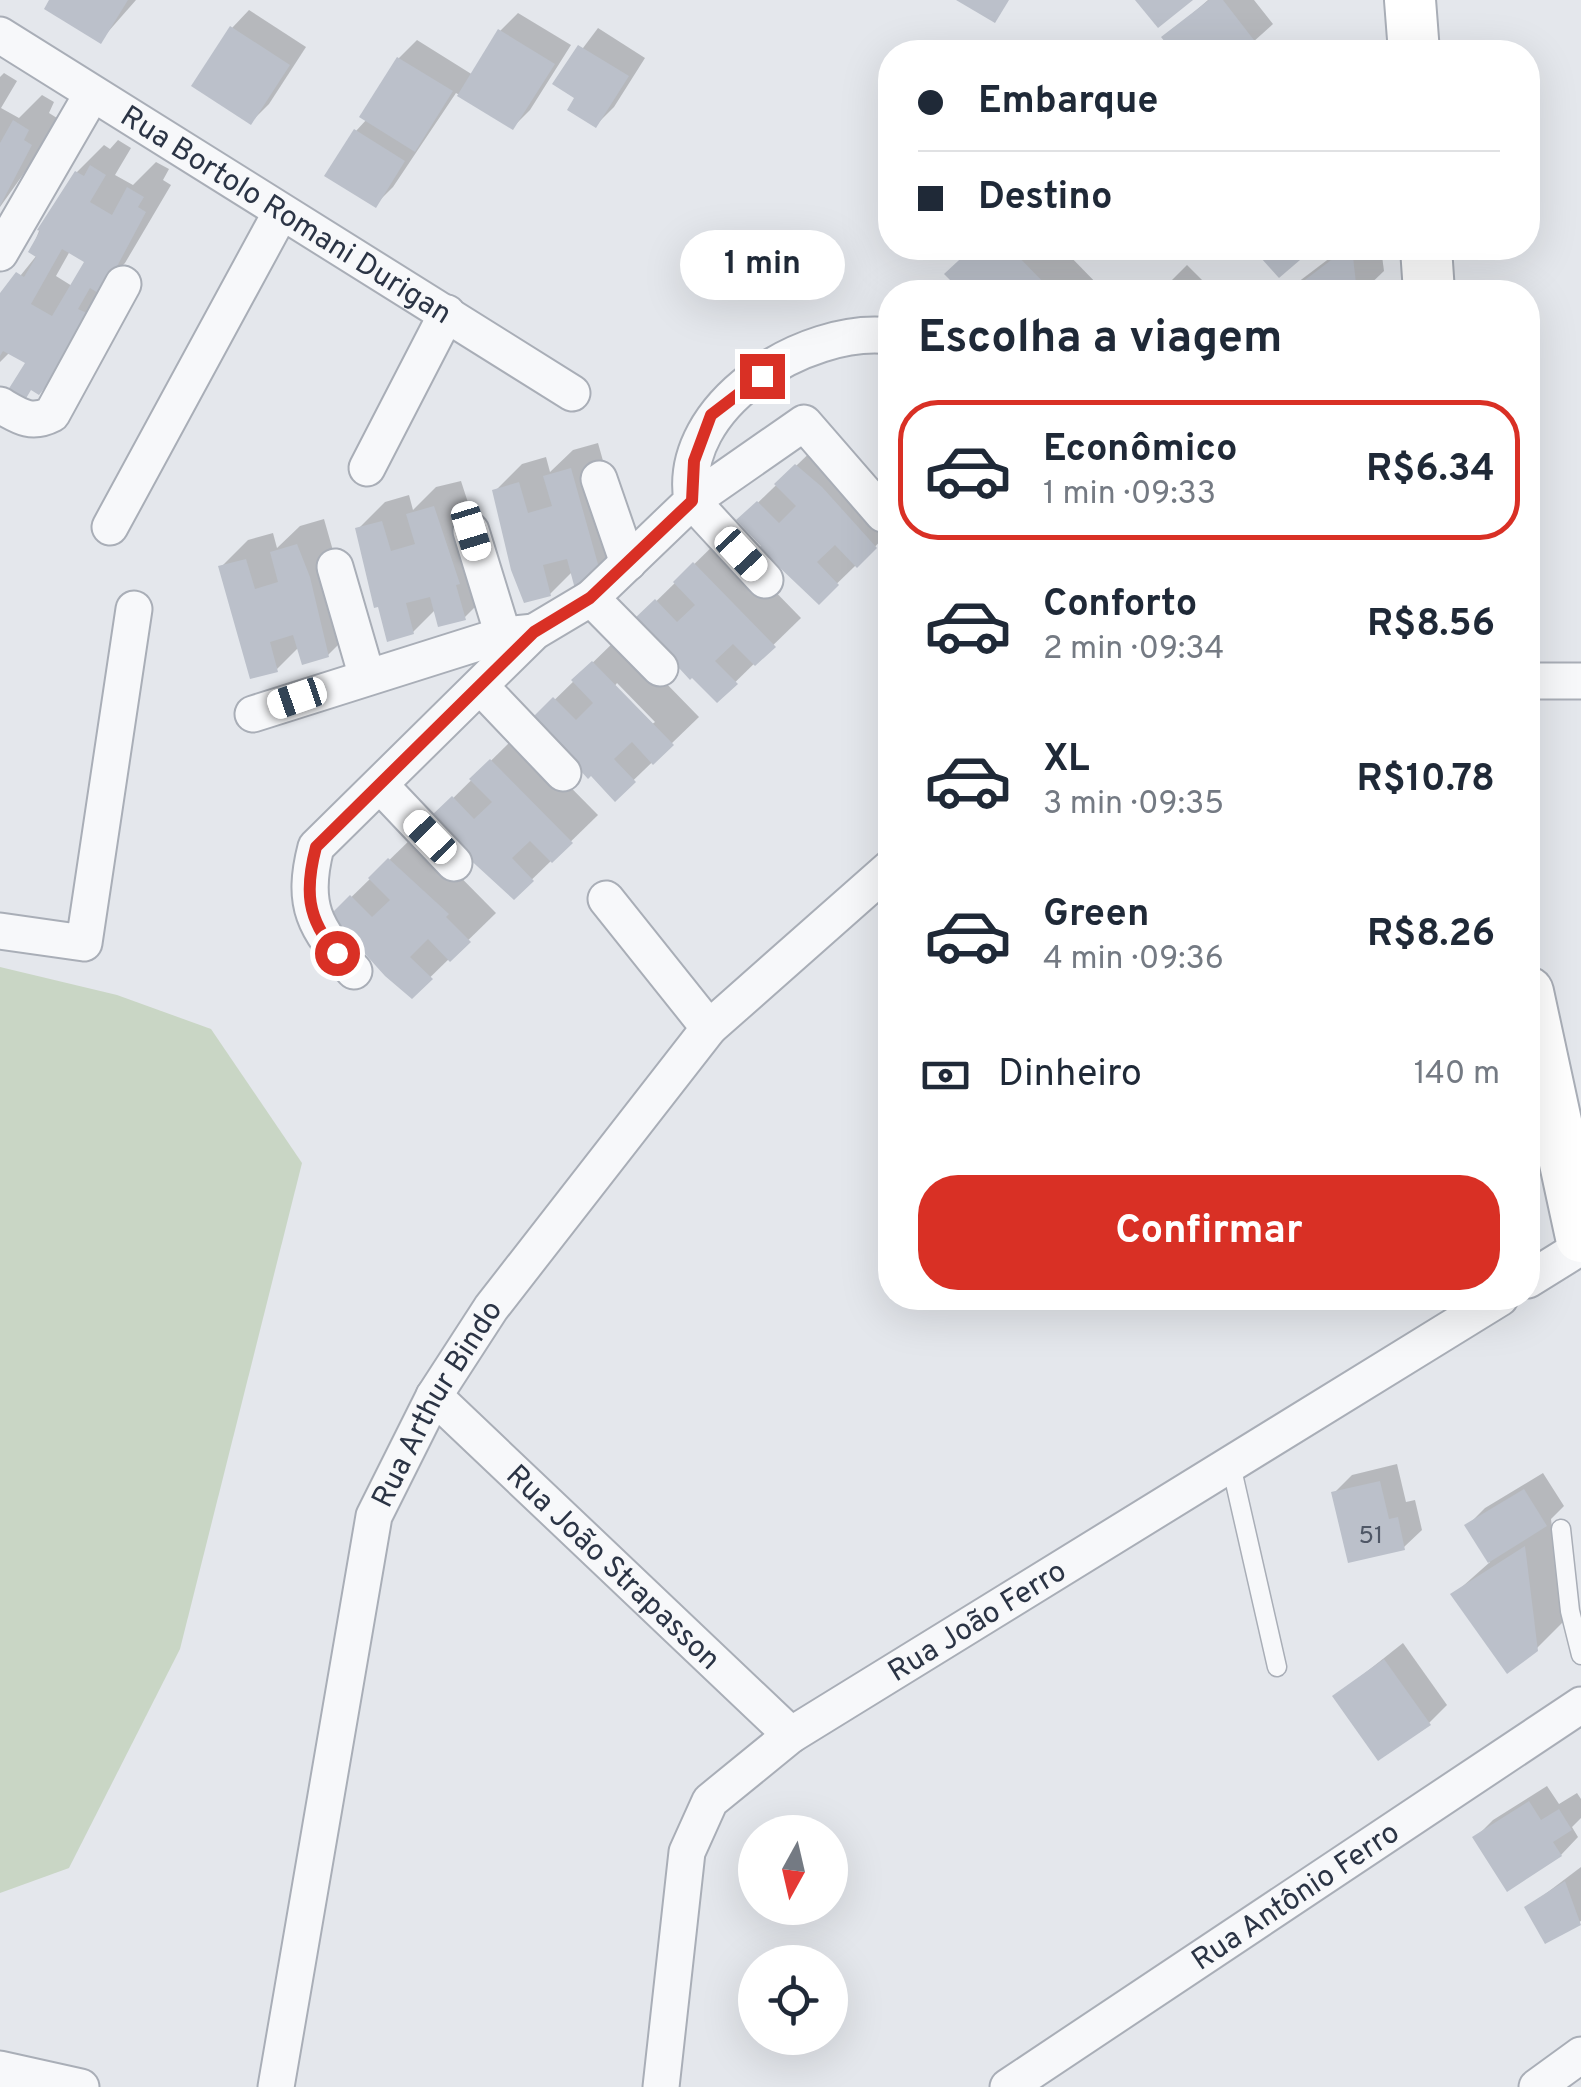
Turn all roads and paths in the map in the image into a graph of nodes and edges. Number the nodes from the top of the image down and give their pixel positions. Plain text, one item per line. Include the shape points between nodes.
1 (1410, 0) edge
2 (0, 36) edge
3 (1413, 40) edge
4 (92, 94) junction
5 (280, 214) junction
6 (0, 252) edge
7 (123, 284) dead end
8 (447, 313) junction
9 (878, 335) edge
10 (572, 394) dead end
11 (0, 405) edge
12 (367, 468) dead end
13 (600, 480) dead end
14 (692, 501) junction
15 (878, 508) edge
16 (110, 526) dead end
17 (471, 531) dead end
18 (628, 563) junction
19 (335, 567) dead end
20 (765, 580) dead end
21 (590, 598) junction
22 (134, 609) dead end
23 (519, 634) junction
24 (660, 668) dead end
25 (366, 678) junction
26 (1540, 682) edge
27 (1581, 682) edge
28 (481, 687) junction
29 (253, 714) dead end
30 (562, 773) dead end
31 (381, 786) junction
32 (454, 863) dead end
33 (878, 879) edge
34 (606, 899) dead end
35 (0, 931) edge
36 (354, 971) dead end
37 (709, 1028) junction
38 (1540, 1033) edge
39 (1581, 1236) edge
40 (1581, 1247) edge
41 (1540, 1273) edge
42 (1481, 1310) edge
43 (434, 1396) junction
44 (1231, 1464) junction
45 (1561, 1529) dead end
46 (1581, 1656) edge
47 (1277, 1667) dead end
48 (1581, 1706) edge
49 (791, 1735) junction
50 (1581, 2055) edge
51 (0, 2068) edge
52 (81, 2087) edge
53 (276, 2087) edge
54 (660, 2087) edge
55 (1008, 2087) edge
56 (1537, 2087) edge

1 - 3 main road
2 - 4 street, Rua Bortolo Romani Durigan
4 - 5 street, Rua Bortolo Romani Durigan
4 - 6 street
5 - 8 street, Rua Bortolo Romani Durigan
5 - 16 street
7 - 11 street via 52,414 23,419
8 - 10 street, Rua Bortolo Romani Durigan
8 - 12 street
9 - 14 street via 860,333 787,356 711,415 694,461
13 - 18 street
14 - 15 street via 804,423
14 - 18 street
14 - 20 street
17 - 23 street
18 - 21 street
19 - 25 street
21 - 23 street
21 - 24 street
22 - 35 street via 84,943
23 - 25 street
23 - 28 street
25 - 29 street
26 - 27 street
28 - 30 street
28 - 31 street
31 - 32 street
31 - 36 street via 316,847 306,885 320,935
33 - 37 street, Rua Arthur Bindo
34 - 37 street
37 - 43 street, Rua Arthur Bindo via 491,1308
38 - 39 main road via 1561,1106
40 - 41 street
42 - 44 street, Rua João Ferro
43 - 49 street, Rua João Strapasson
43 - 53 street, Rua Arthur Bindo via 374,1516
44 - 47 lane
44 - 49 street, Rua João Ferro
45 - 46 lane
48 - 55 street, Rua Antônio Ferro
49 - 54 street, Rua João Ferro via 710,1801 687,1852
50 - 56 street
51 - 52 street

